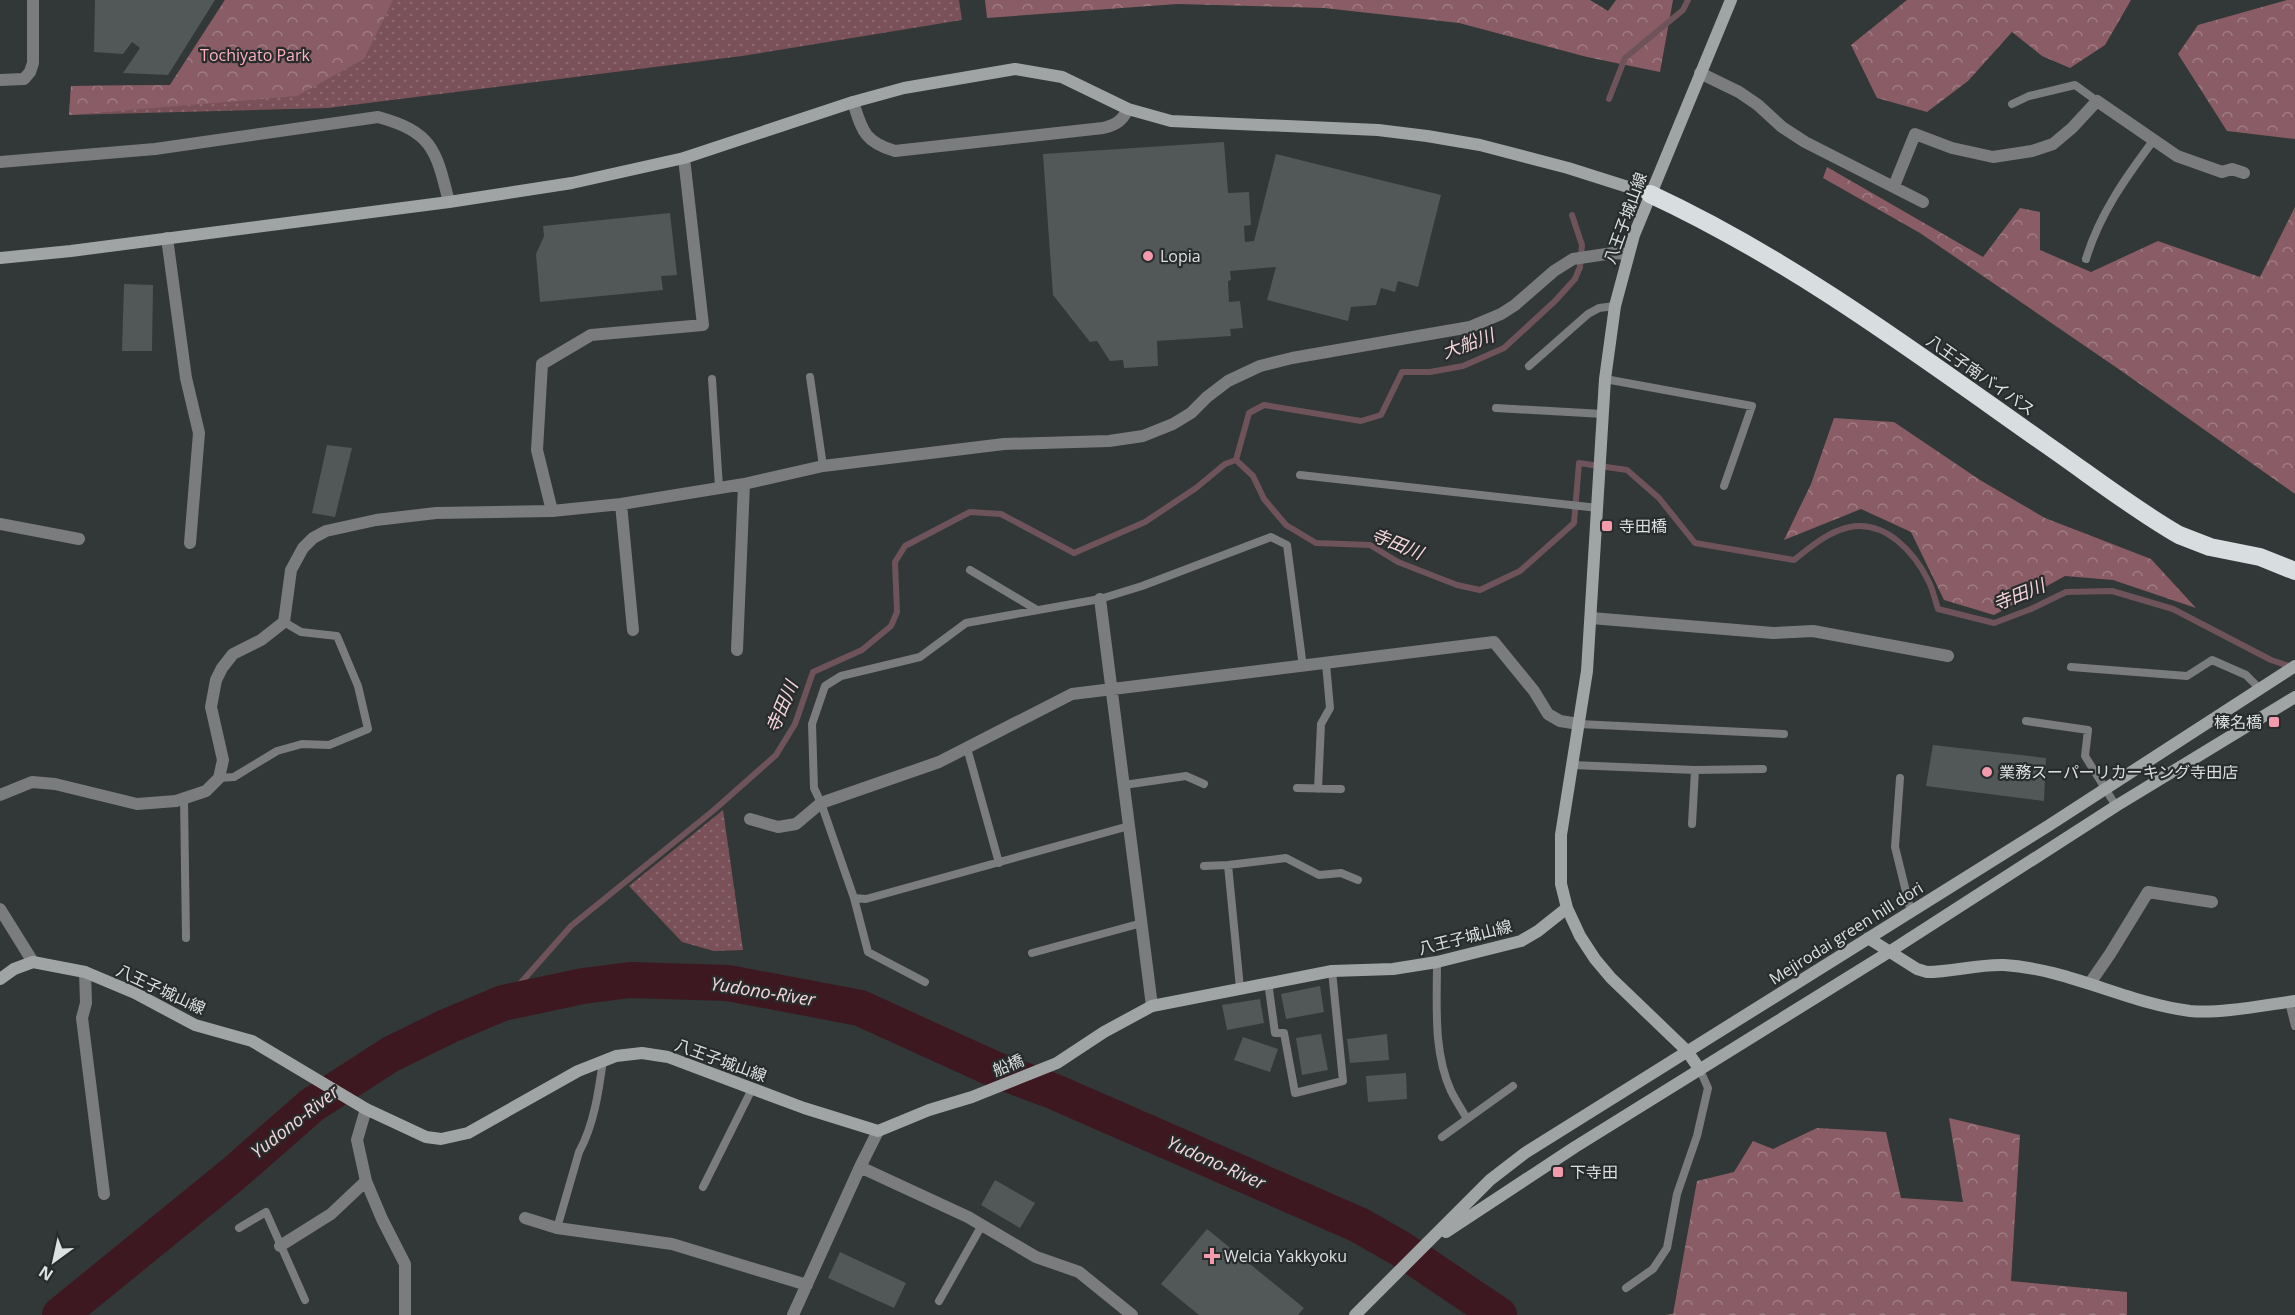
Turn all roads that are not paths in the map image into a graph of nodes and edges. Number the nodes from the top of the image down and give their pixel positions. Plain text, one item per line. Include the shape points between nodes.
1 (33, 0) edge
2 (1731, 0) edge
3 (1700, 73) junction
4 (0, 80) edge
5 (2097, 101) junction
6 (853, 102) junction
7 (2012, 104) dead end
8 (1128, 109) junction
9 (2153, 141) junction
10 (684, 158) junction
11 (0, 162) edge
12 (2244, 173) dead end
13 (1894, 186) junction
14 (1650, 194) junction
15 (449, 202) junction
16 (1923, 202) dead end
17 (167, 238) junction
18 (1628, 254) junction
19 (0, 258) edge
20 (2086, 259) dead end
21 (1615, 306) junction
22 (1529, 366) dead end
23 (810, 377) dead end
24 (712, 379) dead end
25 (1605, 379) junction
26 (1496, 408) dead end
27 (1603, 414) junction
28 (823, 466) junction
29 (1300, 475) dead end
30 (744, 484) junction
31 (1724, 486) dead end
32 (719, 487) junction
33 (621, 504) junction
34 (1598, 508) junction
35 (552, 511) junction
36 (0, 524) edge
37 (79, 539) dead end
38 (190, 543) dead end
39 (970, 570) dead end
40 (2295, 571) edge
41 (1100, 599) junction
42 (1037, 610) junction
43 (1591, 618) junction
44 (284, 622) junction
45 (633, 630) dead end
46 (737, 650) dead end
47 (1948, 656) dead end
48 (1326, 664) junction
49 (2295, 666) edge
50 (1303, 667) junction
51 (2071, 667) dead end
52 (2259, 688) junction
53 (1112, 690) junction
54 (2295, 698) edge
55 (2026, 721) dead end
56 (1579, 724) junction
57 (1784, 734) dead end
58 (967, 748) junction
59 (1572, 765) junction
60 (1763, 769) dead end
61 (1695, 770) junction
62 (219, 778) junction
63 (1900, 778) dead end
64 (1204, 784) dead end
65 (1124, 785) junction
66 (1297, 788) dead end
67 (2106, 788) junction
68 (1318, 789) junction
69 (1341, 789) dead end
70 (0, 795) edge
71 (184, 798) junction
72 (821, 803) junction
73 (2116, 806) junction
74 (750, 819) dead end
75 (1692, 824) dead end
76 (1129, 826) junction
77 (999, 863) junction
78 (1228, 865) junction
79 (1204, 866) dead end
80 (1358, 880) dead end
81 (854, 898) junction
82 (2212, 902) dead end
83 (1567, 908) junction
84 (0, 909) edge
85 (1911, 912) junction
86 (1142, 923) junction
87 (186, 938) dead end
88 (1868, 938) junction
89 (1889, 952) junction
90 (1032, 953) dead end
91 (33, 962) junction
92 (1437, 962) junction
93 (1332, 970) junction
94 (85, 972) junction
95 (0, 980) edge
96 (925, 982) dead end
97 (1268, 982) junction
98 (2090, 983) junction
99 (1240, 988) junction
100 (2292, 1002) edge
101 (1152, 1006) junction
102 (2295, 1026) edge
103 (1687, 1051) junction
104 (603, 1060) junction
105 (1057, 1063) joint
106 (1700, 1070) junction
107 (1513, 1086) dead end
108 (752, 1089) junction
109 (366, 1109) junction
110 (1467, 1119) junction
111 (878, 1131) junction
112 (1443, 1137) dead end
113 (860, 1167) junction
114 (366, 1181) junction
115 (703, 1187) dead end
116 (104, 1194) dead end
117 (525, 1218) dead end
118 (982, 1226) junction
119 (239, 1228) dead end
120 (557, 1228) junction
121 (1427, 1244) junction
122 (280, 1245) junction
123 (807, 1285) junction
124 (1626, 1288) dead end
125 (305, 1300) dead end
126 (939, 1301) dead end
127 (405, 1315) edge
128 (793, 1315) edge
129 (1132, 1315) edge
130 (1355, 1315) edge

1 - 4 street via 30,72 24,79
2 - 3 street, 八王子城山線
3 - 13 street via 1739,92 1805,142
3 - 14 street, 八王子城山線
5 - 7 lane via 2075,85
5 - 9 street
5 - 13 street via 2053,144 2032,151 1993,157 1915,134
6 - 8 street via 904,88 1015,69 1062,77
6 - 8 street via 863,132 870,140 895,151 1103,128 1122,120
6 - 10 street
8 - 14 street via 1171,121 1378,130 1427,136 1480,145
9 - 12 street via 2177,156 2222,172 2232,169
9 - 20 lane via 2107,209
10 - 15 street via 572,183
10 - 35 street via 704,325 591,335 542,364 537,450
11 - 15 street via 155,149 378,117 403,124 425,138 441,166
13 - 16 street
14 - 18 street, 八王子城山線
14 - 40 highway, 八王子南バイパス via 1754,247 1836,297 2172,532
15 - 17 street
17 - 19 street
17 - 38 street via 186,378 199,433
18 - 21 street, 八王子城山線
18 - 28 street via 1573,259 1515,305 1470,327 1260,366 1228,381 1182,419 1143,436 1109,441 1004,444
21 - 22 lane via 1588,314
21 - 25 street, 八王子城山線
23 - 28 lane
24 - 32 lane
25 - 27 street, 八王子城山線
25 - 31 lane via 1752,406
26 - 27 lane
27 - 34 street, 八王子城山線
28 - 30 street
29 - 34 lane
30 - 32 street
30 - 46 street
32 - 33 street
33 - 35 street
33 - 45 street
34 - 43 street
35 - 44 street via 436,513 326,531 303,548 291,570
36 - 37 street
39 - 42 lane
41 - 42 lane
41 - 50 lane via 1271,537 1287,545
41 - 53 street
42 - 72 lane via 966,623 920,657 841,675 825,686 812,724 814,788
43 - 47 street via 1773,633 1813,630
43 - 56 street
44 - 62 street via 261,640 233,654 216,680 212,706 223,760
44 - 62 lane via 301,632 337,636 358,686 368,729 329,745 302,744 277,751 234,777
48 - 50 street
48 - 56 street via 1494,642 1548,714
48 - 68 lane via 1330,708 1321,724
49 - 52 street, Mejirodai green hill dori
50 - 53 street
51 - 52 lane via 2187,676 2212,660 2246,675
52 - 67 street, Mejirodai green hill dori
53 - 58 street via 1072,694
53 - 65 street
54 - 73 street, Mejirodai green hill dori
55 - 67 lane via 2088,730 2085,756
56 - 57 lane
56 - 59 street
58 - 72 street via 939,762
58 - 77 lane
59 - 61 lane
59 - 83 street via 1561,835 1561,884
60 - 61 lane
61 - 75 lane
62 - 71 street via 206,791
63 - 85 lane via 1895,847
64 - 65 lane via 1186,776
65 - 76 street
66 - 68 lane
67 - 73 lane
67 - 85 street, Mejirodai green hill dori
68 - 69 lane
70 - 71 street via 32,782 137,804
71 - 87 lane
72 - 74 street via 796,824 778,827
72 - 81 lane
73 - 89 street, Mejirodai green hill dori
76 - 77 lane
76 - 86 street
77 - 81 lane via 866,899
78 - 79 lane
78 - 80 lane via 1286,858 1319,875 1341,873
78 - 99 lane
81 - 96 lane via 868,952
82 - 98 street via 2148,892
83 - 92 street, 八王子城山線 via 1521,941
83 - 103 street via 1601,967
84 - 91 street
85 - 88 street, Mejirodai green hill dori
86 - 90 lane
86 - 101 street
88 - 89 street
88 - 103 street, Mejirodai green hill dori
89 - 98 street via 1927,972 2004,965
89 - 106 street, Mejirodai green hill dori
91 - 94 street, 八王子城山線
91 - 95 street
92 - 93 street, 八王子城山線 via 1393,969
92 - 110 lane via 1437,1030 1443,1063 1450,1089
93 - 97 street, 八王子城山線
93 - 97 lane via 1343,1082 1295,1093 1284,1033 1275,1033
94 - 109 street, 八王子城山線 via 195,1025 252,1041
94 - 116 street via 86,1003 82,1018
97 - 99 street, 八王子城山線
98 - 100 street via 2192,1011
99 - 101 street, 八王子城山線
100 - 102 lane
101 - 105 street, 八王子城山線
103 - 106 street
103 - 121 street, Mejirodai green hill dori via 1526,1153 1490,1180
104 - 108 street, 八王子城山線 via 642,1053 668,1057
104 - 109 street, 八王子城山線 via 455,1138 426,1137
104 - 120 lane via 588,1131
105 - 111 street, 船橋
106 - 121 street, Mejirodai green hill dori
106 - 124 lane via 1708,1088 1677,1194 1667,1248 1653,1269
107 - 110 lane
108 - 111 street, 八王子城山線
108 - 115 lane
109 - 114 street via 357,1140
110 - 112 lane
111 - 113 street
113 - 118 street
113 - 123 street
114 - 122 street via 331,1214
114 - 127 street via 405,1264
117 - 120 street
118 - 126 lane
118 - 129 street via 1036,1257 1079,1272
119 - 122 lane via 267,1212
120 - 123 street via 672,1244
121 - 130 street, Mejirodai green hill dori
122 - 125 lane
123 - 128 street

